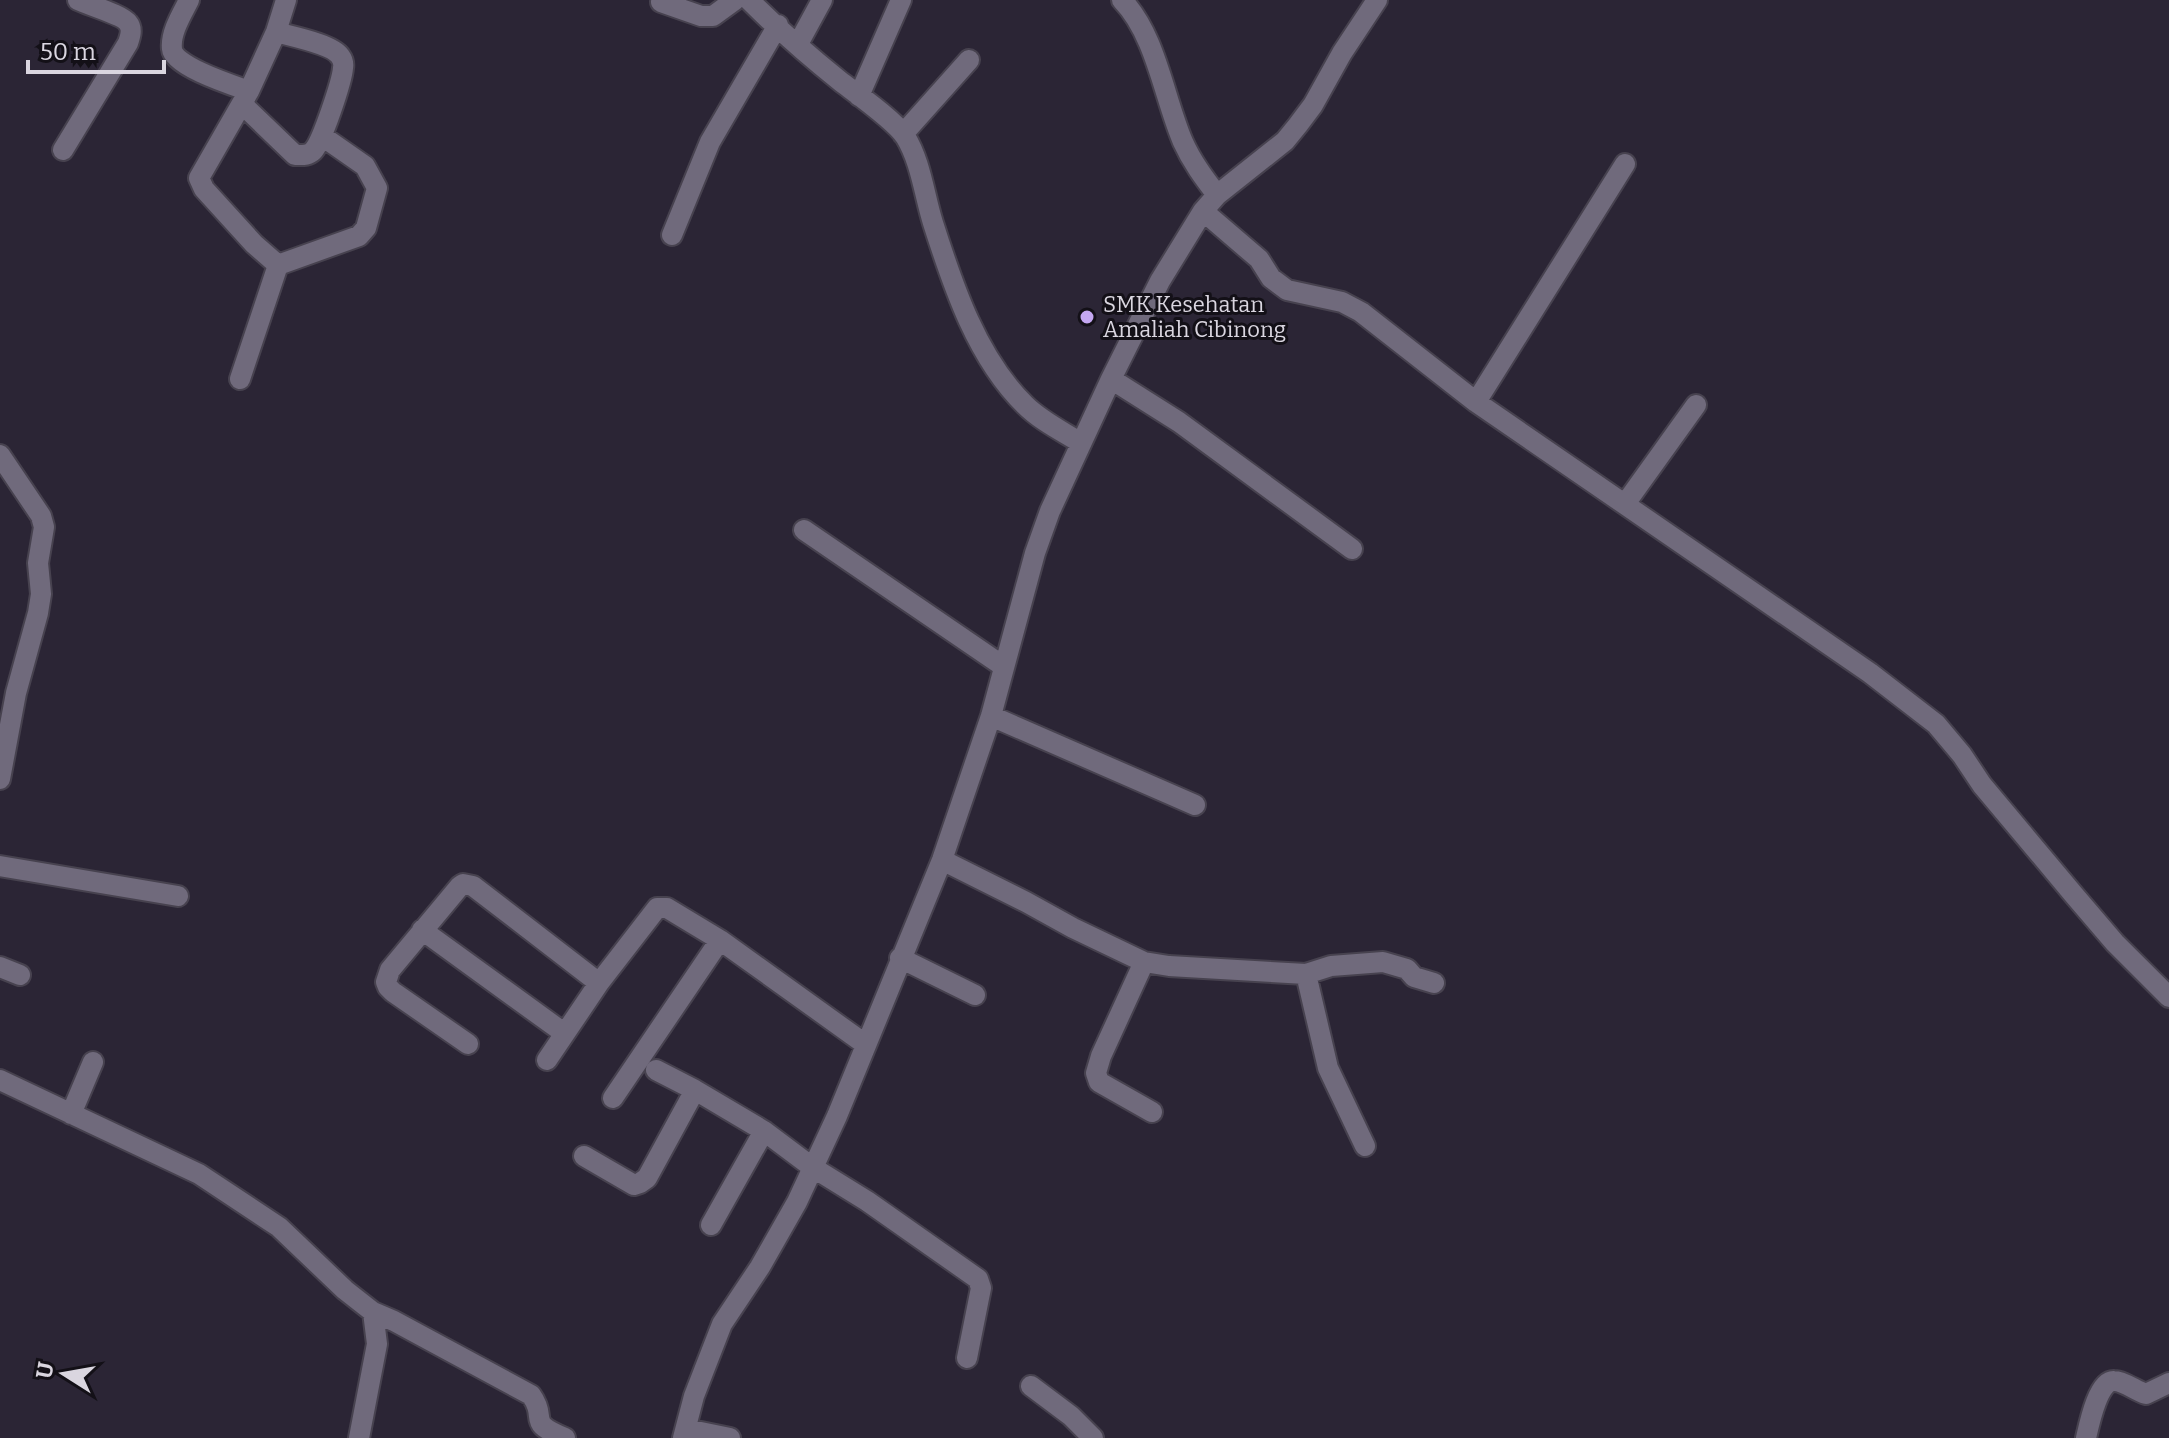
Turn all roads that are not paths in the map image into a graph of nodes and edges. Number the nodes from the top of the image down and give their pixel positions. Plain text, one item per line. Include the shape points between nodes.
1 (78, 0) edge
2 (189, 0) edge
3 (286, 0) edge
4 (735, 0) edge
5 (749, 0) edge
6 (822, 0) edge
7 (901, 0) edge
8 (1122, 0) edge
9 (1377, 0) edge
10 (661, 2) edge
11 (778, 25) junction
12 (276, 32) junction
13 (798, 44) junction
14 (969, 60) dead end
15 (859, 96) junction
16 (246, 98) junction
17 (903, 134) junction
18 (322, 136) junction
19 (63, 150) dead end
20 (1625, 164) dead end
21 (1217, 195) junction
22 (1203, 211) junction
23 (672, 235) dead end
24 (278, 265) junction
25 (240, 379) dead end
26 (1111, 379) junction
27 (1476, 402) junction
28 (1696, 405) dead end
29 (1081, 443) junction
30 (0, 455) edge
31 (1625, 504) junction
32 (804, 530) dead end
33 (1352, 549) dead end
34 (1003, 666) junction
35 (991, 716) junction
36 (0, 779) edge
37 (1195, 805) dead end
38 (942, 860) junction
39 (0, 866) edge
40 (178, 896) dead end
41 (422, 930) junction
42 (720, 940) junction
43 (900, 958) junction
44 (1144, 962) junction
45 (0, 967) edge
46 (1306, 974) junction
47 (20, 975) dead end
48 (599, 983) junction
49 (1434, 983) dead end
50 (975, 995) dead end
51 (2169, 997) edge
52 (564, 1033) junction
53 (468, 1044) dead end
54 (865, 1044) junction
55 (547, 1060) dead end
56 (93, 1062) dead end
57 (656, 1070) dead end
58 (0, 1080) edge
59 (695, 1090) junction
60 (613, 1098) dead end
61 (1152, 1112) dead end
62 (71, 1114) junction
63 (764, 1131) junction
64 (1365, 1146) dead end
65 (584, 1156) dead end
66 (812, 1167) junction
67 (711, 1225) dead end
68 (373, 1312) junction
69 (967, 1358) dead end
70 (2169, 1383) edge
71 (1031, 1386) dead end
72 (684, 1434) edge
73 (359, 1438) edge
74 (565, 1438) edge
75 (730, 1438) edge
76 (1093, 1438) edge
77 (2086, 1438) edge

1 - 19 street via 121,16 131,32
2 - 16 street via 172,42 174,57
3 - 12 street
4 - 10 street via 713,16
5 - 11 street
6 - 13 street
7 - 15 street
8 - 21 street via 1150,48 1183,143
9 - 21 street via 1292,133
11 - 13 street
11 - 23 street via 710,142
12 - 16 street
12 - 18 street via 342,57 342,76
13 - 15 street
14 - 17 street
15 - 17 street
16 - 18 street via 295,155 308,154
16 - 24 street via 199,178
17 - 29 street via 968,320 987,356 1027,407
18 - 24 street via 365,166 377,188 366,228 359,236
20 - 27 street
21 - 22 street
22 - 26 street via 1160,281
22 - 27 street via 1287,290 1342,302 1361,312
24 - 25 street
26 - 29 street
26 - 33 street via 1179,422
27 - 31 street
28 - 31 street
29 - 34 street via 1035,553
30 - 36 street via 44,527 38,613
31 - 51 street via 1936,724 2084,907
32 - 34 street
34 - 35 street
35 - 37 street
35 - 38 street
38 - 43 street
38 - 44 street
39 - 40 street
41 - 48 street via 460,886 470,885
41 - 52 street
41 - 53 street via 386,976 388,987
42 - 48 street via 659,908
42 - 54 street
42 - 60 street
43 - 50 street
43 - 54 street
44 - 46 street
44 - 61 street via 1096,1073 1099,1082
45 - 47 street
46 - 49 street via 1331,966 1383,962
46 - 64 street via 1328,1068
48 - 52 street
52 - 55 street
54 - 66 street
56 - 62 street
57 - 59 street
58 - 62 street
59 - 63 street
59 - 65 street via 640,1183 634,1185
62 - 68 street via 199,1174 240,1200 279,1227
63 - 66 street
63 - 67 street
66 - 69 street via 980,1282
66 - 72 street via 780,1234 722,1324
68 - 73 street via 377,1344
68 - 74 street via 526,1392 536,1402 542,1427
70 - 77 street via 2146,1394 2115,1381 2106,1383
71 - 76 street
72 - 75 street

